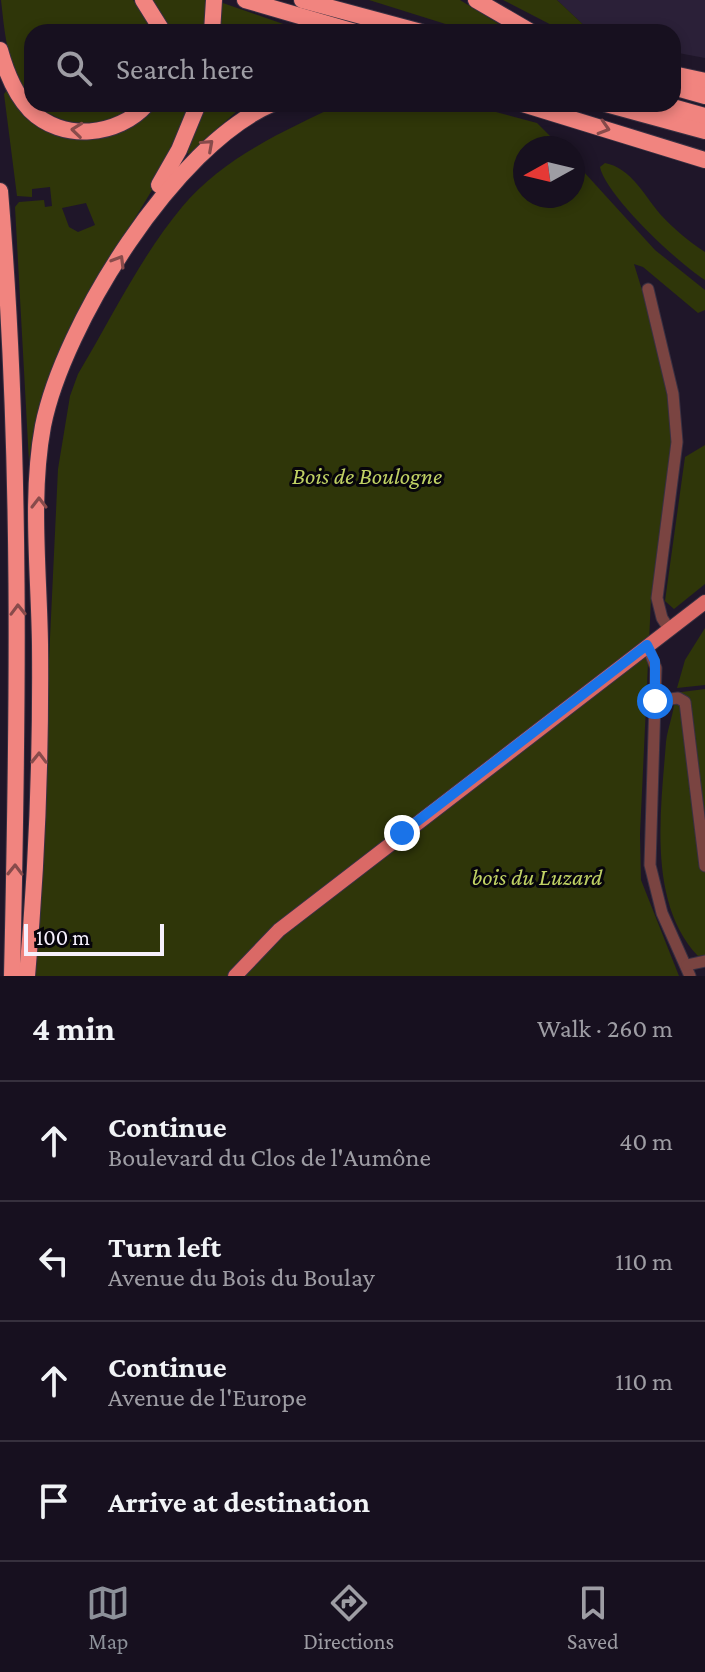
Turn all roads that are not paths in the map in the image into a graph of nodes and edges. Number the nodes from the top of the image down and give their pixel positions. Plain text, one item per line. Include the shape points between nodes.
1 (143, 0) edge
2 (214, 0) edge
3 (245, 0) edge
4 (302, 0) edge
5 (348, 0) edge
6 (476, 0) edge
7 (158, 24) edge
8 (212, 24) edge
9 (328, 24) edge
10 (390, 24) edge
11 (407, 24) edge
12 (517, 24) edge
13 (0, 50) edge
14 (681, 76) edge
15 (705, 81) edge
16 (681, 89) edge
17 (705, 96) edge
18 (24, 104) edge
19 (681, 109) edge
20 (36, 112) edge
21 (138, 112) edge
22 (195, 112) edge
23 (259, 112) edge
24 (549, 112) edge
25 (633, 112) edge
26 (636, 113) junction
27 (705, 116) edge
28 (705, 131) edge
29 (705, 143) edge
30 (705, 160) edge
31 (0, 191) edge
32 (140, 226) junction
33 (648, 289) dead end
34 (705, 602) edge
35 (669, 629) junction
36 (647, 645) junction
37 (655, 701) junction
38 (705, 866) edge
39 (705, 961) edge
40 (688, 971) edge
41 (12, 976) edge
42 (27, 976) edge
43 (235, 976) edge

1 - 7 highway
2 - 8 highway
3 - 9 highway
4 - 10 highway
5 - 11 highway
6 - 12 highway
18 -> 13 highway
14 - 15 highway
16 - 17 highway
19 - 27 highway
21 -> 20 highway via 110,129 82,131 55,126
22 - 32 highway
32 -> 23 highway via 213,139
24 -> 30 highway
25 - 26 highway
26 - 28 highway
26 - 29 highway via 655,126
41 -> 31 highway via 17,527
42 -> 32 highway via 38,781 43,426 76,334
33 - 35 street via 673,394 677,442 657,598
34 - 35 main road
35 - 36 main road
36 - 37 street via 655,661
36 - 43 main road via 279,930
37 - 38 street via 685,702
37 - 40 street via 650,865 662,913
39 - 40 street

